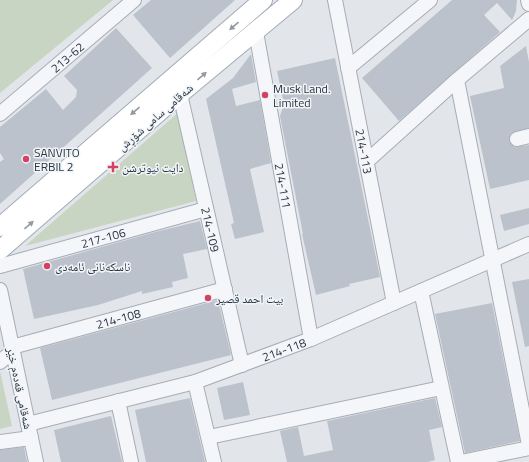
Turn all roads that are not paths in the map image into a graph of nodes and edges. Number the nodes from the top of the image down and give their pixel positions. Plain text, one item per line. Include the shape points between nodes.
1 (134, 0) edge
2 (263, 0) edge
3 (293, 0) edge
4 (335, 0) edge
5 (430, 0) edge
6 (528, 0) edge
7 (529, 4) edge
8 (529, 19) edge
9 (256, 32) junction
10 (348, 68) junction
11 (457, 80) junction
12 (180, 94) junction
13 (0, 114) edge
14 (366, 162) junction
15 (206, 208) junction
16 (0, 227) edge
17 (529, 244) edge
18 (0, 250) edge
19 (493, 260) junction
20 (0, 266) edge
21 (0, 290) edge
22 (225, 290) junction
23 (421, 291) junction
24 (394, 303) junction
25 (312, 339) junction
26 (12, 349) junction
27 (0, 362) edge
28 (242, 365) junction
29 (195, 382) junction
30 (441, 388) junction
31 (118, 401) junction
32 (28, 424) junction
33 (209, 437) junction
34 (31, 438) junction
35 (0, 442) edge
36 (529, 444) edge
37 (529, 448) edge
38 (487, 459) edge
39 (36, 462) edge
40 (131, 462) edge
41 (214, 462) edge
42 (459, 462) edge

1 - 13 street, 213-62
2 -> 16 main road, شەقامی سامی شۆڕش
3 - 9 main road, شەقامی سامی شۆڕش
4 - 10 street, 214-113
5 - 10 street
6 - 7 street
8 - 11 street
12 -> 9 main road, شەقامی سامی شۆڕش
9 - 25 street, 214-111
10 - 14 street, 214-113
11 - 14 street
11 - 19 street
12 - 15 street, 214-109
18 -> 12 main road, شەقامی سامی شۆڕش
14 - 24 street, 214-113
15 - 20 street, 217-106
15 - 22 street, 214-109
17 - 19 street, 214-118
19 - 23 street, 214-118
19 - 36 street
21 - 26 street, شەقامی قەدەم خێر
22 - 26 street, 214-108
22 - 28 street, 214-109
23 - 24 street, 214-118
23 - 30 street
24 - 25 street, 214-118
25 - 28 street, 214-118
26 - 27 street
26 - 32 street, شەقامی قەدەم خێر
28 - 29 street, 214-118
29 - 31 street, 214-118
29 - 33 street
30 - 33 street
30 - 42 street
31 - 32 street, 214-118
31 - 40 street
32 - 34 street, شەقامی قەدەم خێر
33 - 41 street
34 - 35 street
34 - 39 street, شەقامی قەدەم خێر
37 - 38 street
38 - 42 street

